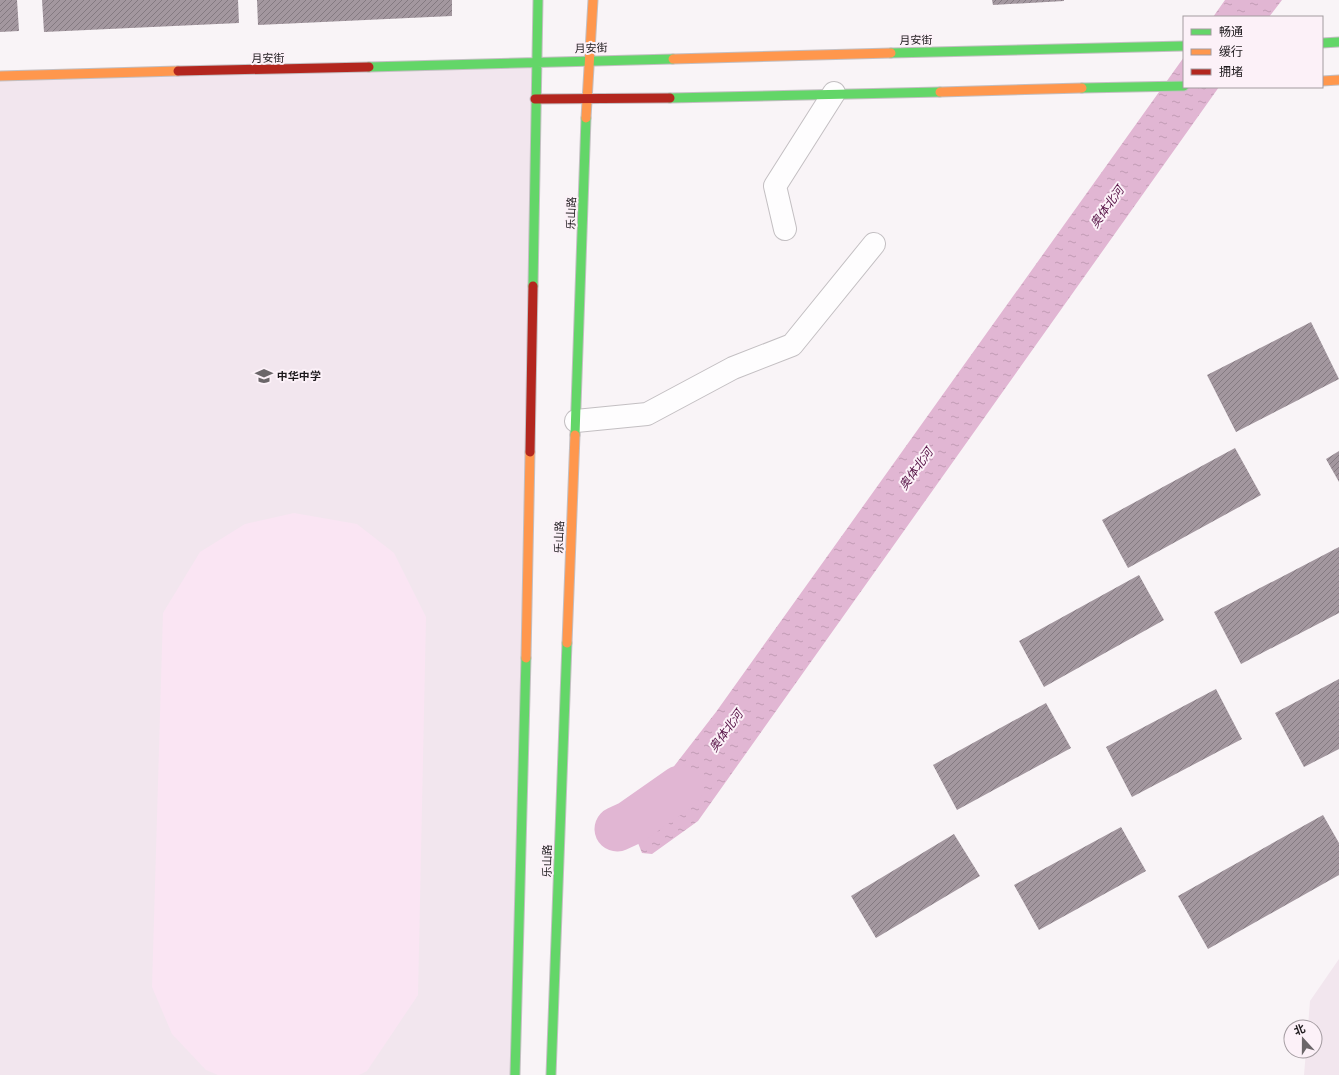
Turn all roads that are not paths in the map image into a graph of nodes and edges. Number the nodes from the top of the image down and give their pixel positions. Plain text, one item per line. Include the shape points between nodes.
1 (538, 0) edge
2 (593, 0) edge
3 (1339, 42) edge
4 (1323, 43) edge
5 (1183, 46) edge
6 (591, 60) junction
7 (537, 63) junction
8 (0, 76) edge
9 (1339, 80) edge
10 (1323, 81) edge
11 (1183, 86) edge
12 (834, 93) junction
13 (535, 99) junction
14 (587, 100) junction
15 (785, 229) dead end
16 (874, 244) dead end
17 (576, 421) junction
18 (516, 1075) edge
19 (551, 1075) edge

1 - 7 street
2 - 6 street, 乐山路
3 - 4 street
5 - 6 street, 月安街
6 - 7 street, 月安街
6 - 14 street, 乐山路
7 - 8 street, 月安街
7 - 13 street
9 - 10 street
11 - 12 street
12 - 14 street
12 - 15 street via 775,186
13 - 14 street
13 - 18 street
14 - 17 street, 乐山路
16 - 17 street via 792,345 733,368 647,414
17 - 19 street, 乐山路

